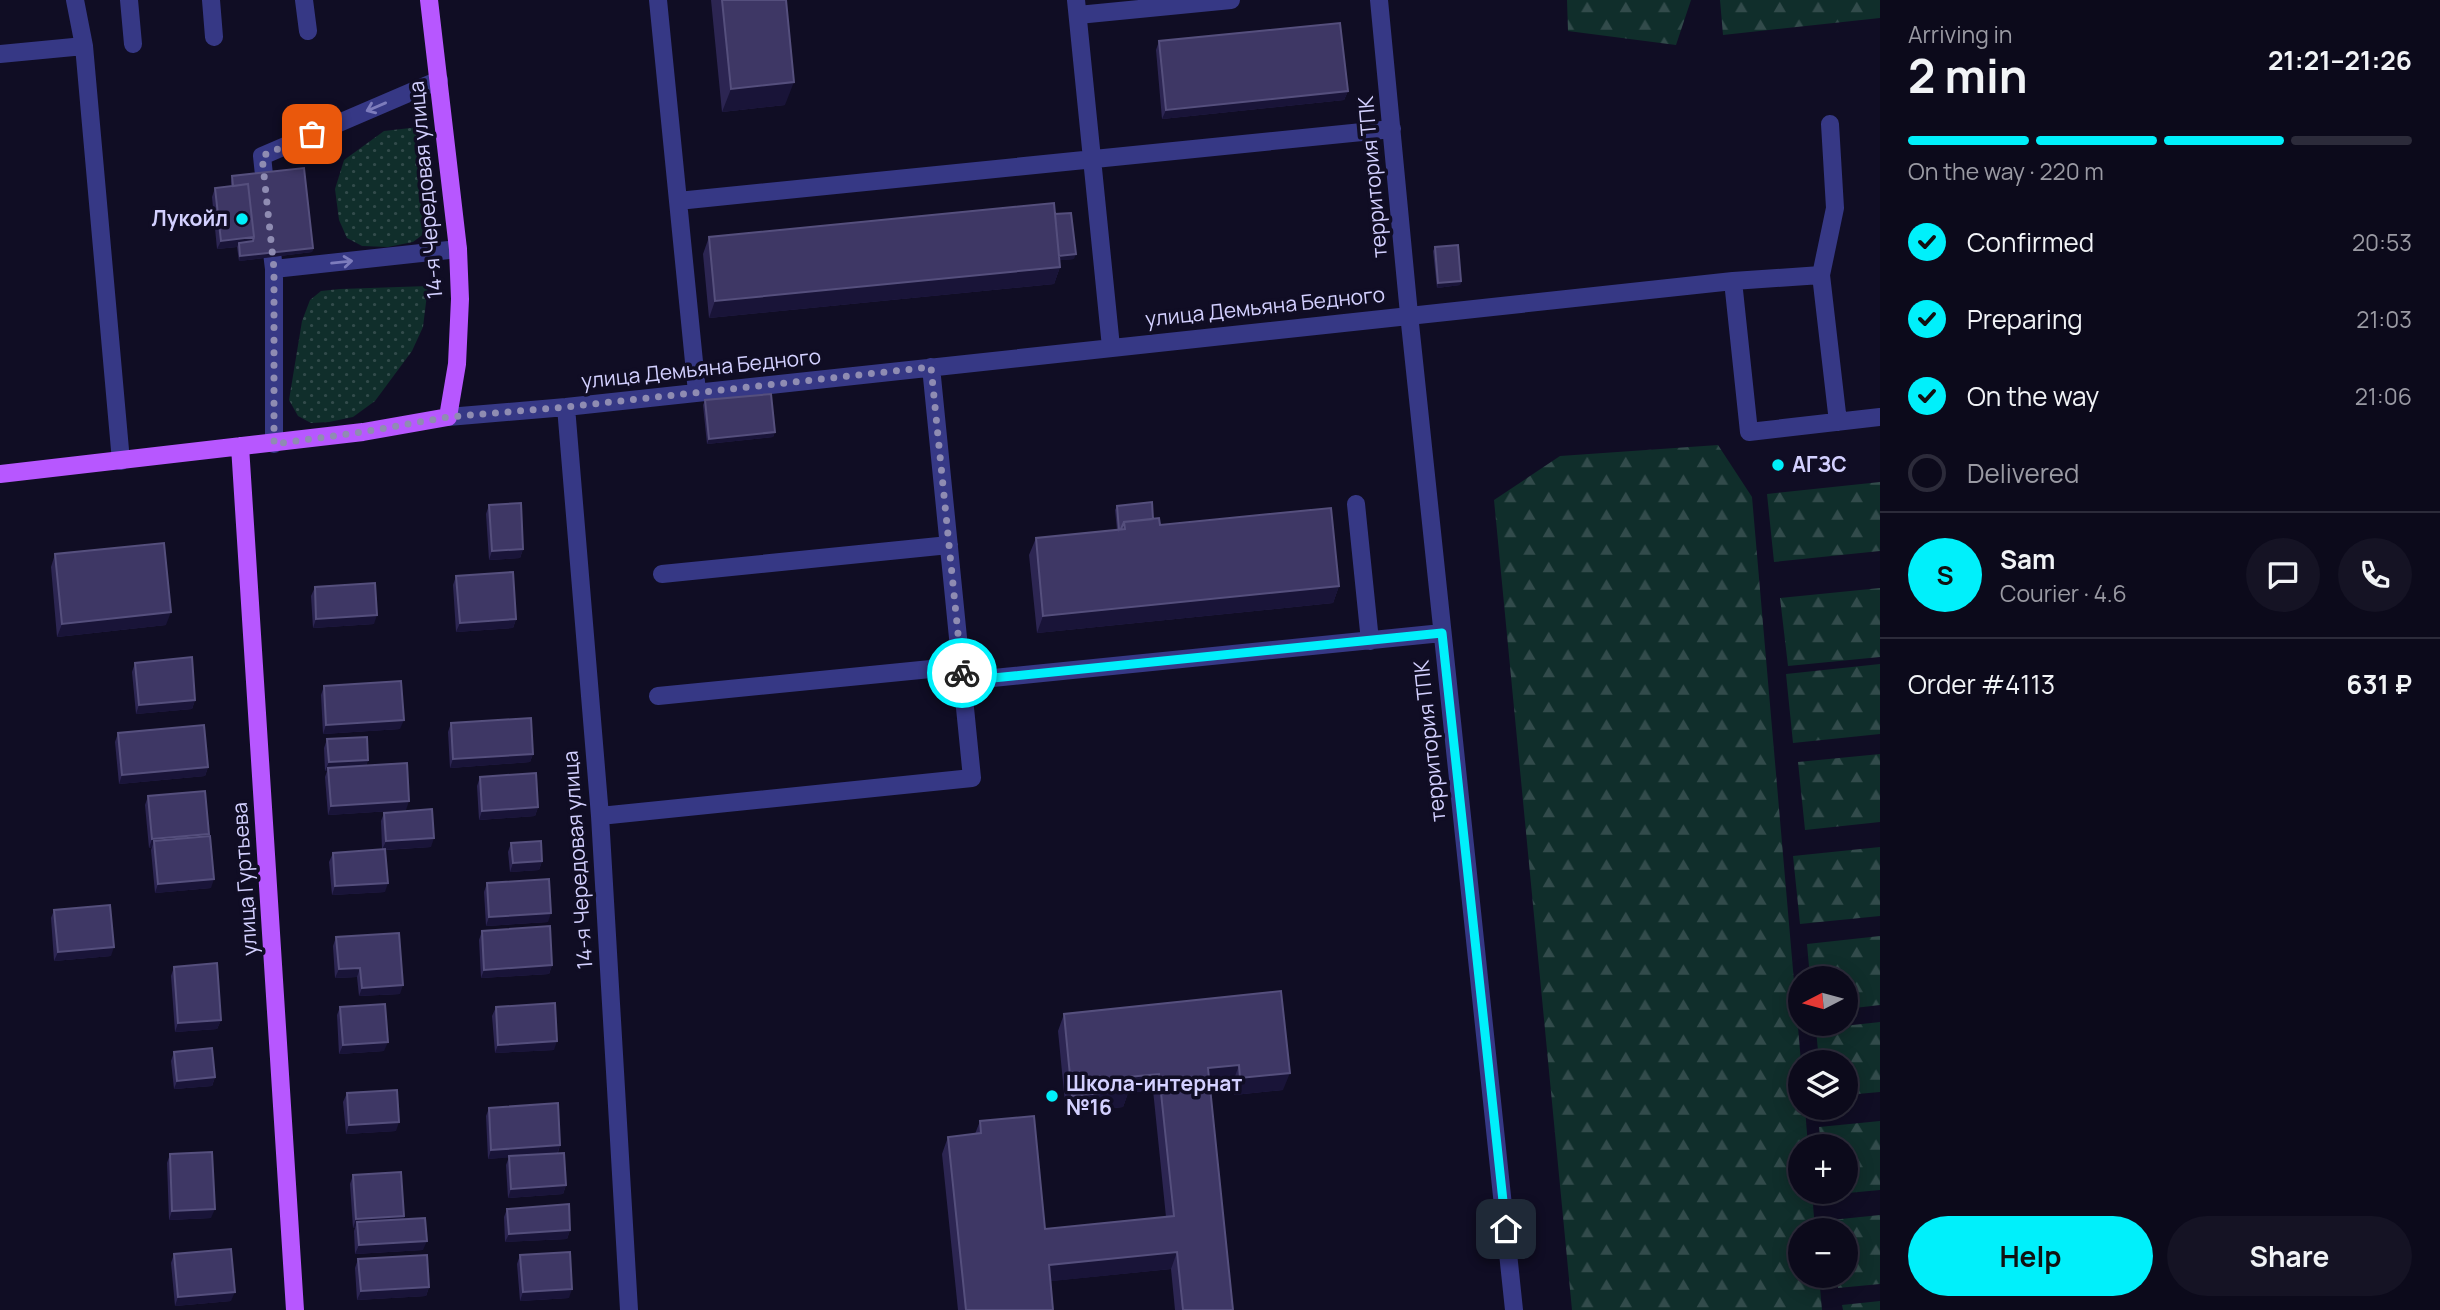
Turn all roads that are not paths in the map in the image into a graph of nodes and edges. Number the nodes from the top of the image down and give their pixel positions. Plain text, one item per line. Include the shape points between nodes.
1 (75, 0) edge
2 (129, 0) edge
3 (211, 0) edge
4 (304, 0) edge
5 (429, 0) edge
6 (658, 0) edge
7 (1231, 0) edge
8 (1380, 0) edge
9 (1077, 8) edge
10 (307, 31) dead end
11 (214, 37) dead end
12 (134, 44) dead end
13 (84, 46) junction
14 (0, 54) edge
15 (439, 80) junction
16 (1830, 124) dead end
17 (1392, 129) junction
18 (1093, 159) junction
19 (678, 201) junction
20 (458, 249) junction
21 (274, 269) junction
22 (1821, 275) junction
23 (1732, 281) junction
24 (1409, 314) junction
25 (1111, 347) junction
26 (931, 367) junction
27 (697, 392) junction
28 (566, 407) junction
29 (448, 417) junction
30 (1880, 417) edge
31 (1838, 422) junction
32 (274, 444) junction
33 (240, 446) junction
34 (121, 461) junction
35 (0, 474) edge
36 (1356, 504) dead end
37 (949, 545) junction
38 (662, 574) dead end
39 (1442, 633) junction
40 (1370, 641) junction
41 (962, 673) junction
42 (658, 696) dead end
43 (600, 816) junction
44 (295, 1310) edge
45 (629, 1310) edge
46 (1514, 1310) edge

1 - 13 street
2 - 12 street
3 - 11 street
4 - 10 street
5 - 15 main road, 14-я Чередовая улица
6 - 19 street
7 - 9 street
8 - 17 street, территория ТПК
9 - 18 street
13 - 14 street
13 - 34 street
15 - 20 main road, 14-я Чередовая улица
15 -> 21 street via 262,156
16 - 22 street via 1835,208
17 - 18 street
17 - 24 street, территория ТПК
18 - 19 street
18 - 25 street
19 - 27 street
21 -> 20 street
20 - 29 main road, 14-я Чередовая улица via 457,364
21 - 32 street
22 - 23 street, улица Демьяна Бедного
22 - 31 street
23 - 24 street, улица Демьяна Бедного
23 - 31 street via 1749,432
24 - 25 street, улица Демьяна Бедного
24 - 39 street, территория ТПК
25 - 26 street, улица Демьяна Бедного
26 - 27 street, улица Демьяна Бедного
26 - 37 street
27 - 28 street, улица Демьяна Бедного
28 - 29 street, улица Демьяна Бедного
28 - 43 street, 14-я Чередовая улица
29 - 32 main road, улица Демьяна Бедного
30 - 31 street
32 - 33 main road, улица Демьяна Бедного
33 - 34 main road, улица Демьяна Бедного
33 - 44 main road, улица Гуртьева
34 - 35 main road, улица Демьяна Бедного
36 - 40 street
37 - 38 street
37 - 41 street
39 - 40 street
39 - 46 street, территория ТПК
40 - 41 street
41 - 42 street
41 - 43 street via 972,778
43 - 45 street, 14-я Чередовая улица

